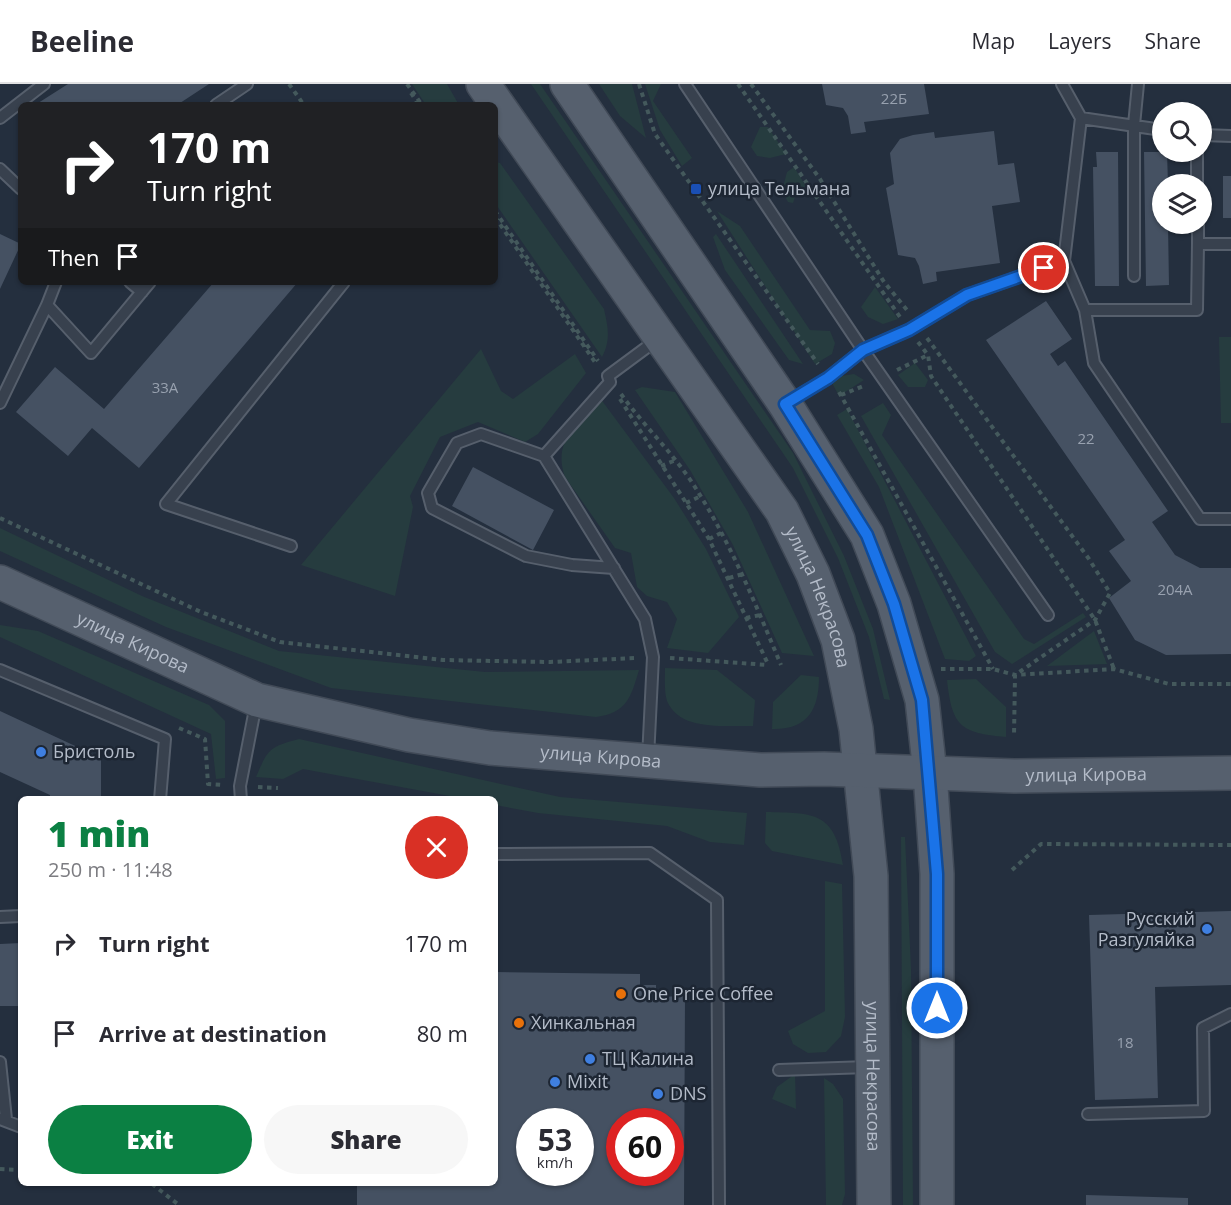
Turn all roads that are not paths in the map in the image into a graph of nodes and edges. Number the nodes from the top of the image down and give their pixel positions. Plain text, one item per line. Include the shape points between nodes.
1 (44, 84) edge
2 (247, 84) edge
3 (483, 84) edge
4 (567, 84) edge
5 (684, 84) edge
6 (1062, 84) edge
7 (1138, 84) edge
8 (21, 102) edge
9 (220, 102) edge
10 (492, 102) edge
11 (18, 104) edge
12 (499, 117) edge
13 (0, 118) edge
14 (1081, 118) junction
15 (1134, 125) junction
16 (1152, 128) edge
17 (1212, 135) edge
18 (1231, 136) edge
19 (0, 169) edge
20 (18, 186) edge
21 (1198, 234) edge
22 (1198, 244) junction
23 (1231, 244) edge
24 (1064, 261) junction
25 (1134, 276) dead end
26 (55, 285) edge
27 (134, 285) edge
28 (148, 285) edge
29 (342, 285) edge
30 (142, 292) junction
31 (47, 305) junction
32 (1085, 310) junction
33 (659, 338) junction
34 (863, 350) junction
35 (0, 403) edge
36 (785, 404) junction
37 (544, 456) junction
38 (1231, 519) edge
39 (291, 546) dead end
40 (614, 568) junction
41 (0, 582) edge
42 (1048, 615) dead end
43 (0, 670) edge
44 (256, 700) junction
45 (648, 762) junction
46 (859, 771) junction
47 (930, 773) junction
48 (1231, 773) edge
49 (160, 796) edge
50 (241, 796) edge
51 (498, 854) edge
52 (18, 916) edge
53 (0, 917) edge
54 (1231, 1014) edge
55 (0, 1062) edge
56 (874, 1067) junction
57 (779, 1070) dead end
58 (1088, 1114) dead end
59 (3, 1119) edge
60 (18, 1125) edge
61 (719, 1205) edge
62 (874, 1205) edge
63 (938, 1205) edge

1 - 8 lane
2 - 9 lane
3 - 10 main road, улица Некрасова
4 - 36 main road
5 - 34 lane
6 - 14 lane
7 - 15 lane
11 - 13 lane
12 - 33 main road, улица Некрасова
14 - 15 lane
14 - 24 lane
15 - 16 lane
15 - 25 lane
17 - 18 lane
19 - 20 lane
21 - 22 lane
22 - 23 lane
22 - 32 lane via 1197,310
24 - 32 lane
24 - 34 lane via 967,295 913,327
26 - 31 lane
27 - 30 lane
28 - 30 lane
29 - 39 lane via 166,504
30 - 31 lane via 91,353
31 - 35 lane
32 - 38 lane via 1094,363 1200,519
33 - 37 lane via 609,379
33 - 46 main road, улица Некрасова via 782,511 813,574 845,667
34 - 36 lane via 828,378
34 - 42 lane
36 - 47 main road via 871,545 894,604 922,700
37 - 40 lane
37 - 40 lane via 481,434 457,443 428,493 432,508 526,556
40 - 45 lane via 645,619 653,657
41 - 44 main road, улица Кирова
43 - 49 lane via 165,739
44 - 45 main road, улица Кирова via 409,735
44 - 50 lane
45 - 46 main road, улица Кирова via 760,770
46 - 47 main road, улица Кирова
46 - 56 main road, улица Некрасова via 871,876
47 - 48 main road, улица Кирова
47 - 63 main road via 937,874
51 - 61 lane via 650,853 717,900
52 - 53 lane
54 - 58 lane via 1203,1028 1204,1111
55 - 59 lane
56 - 57 lane
56 - 62 main road, улица Некрасова
59 - 60 lane

